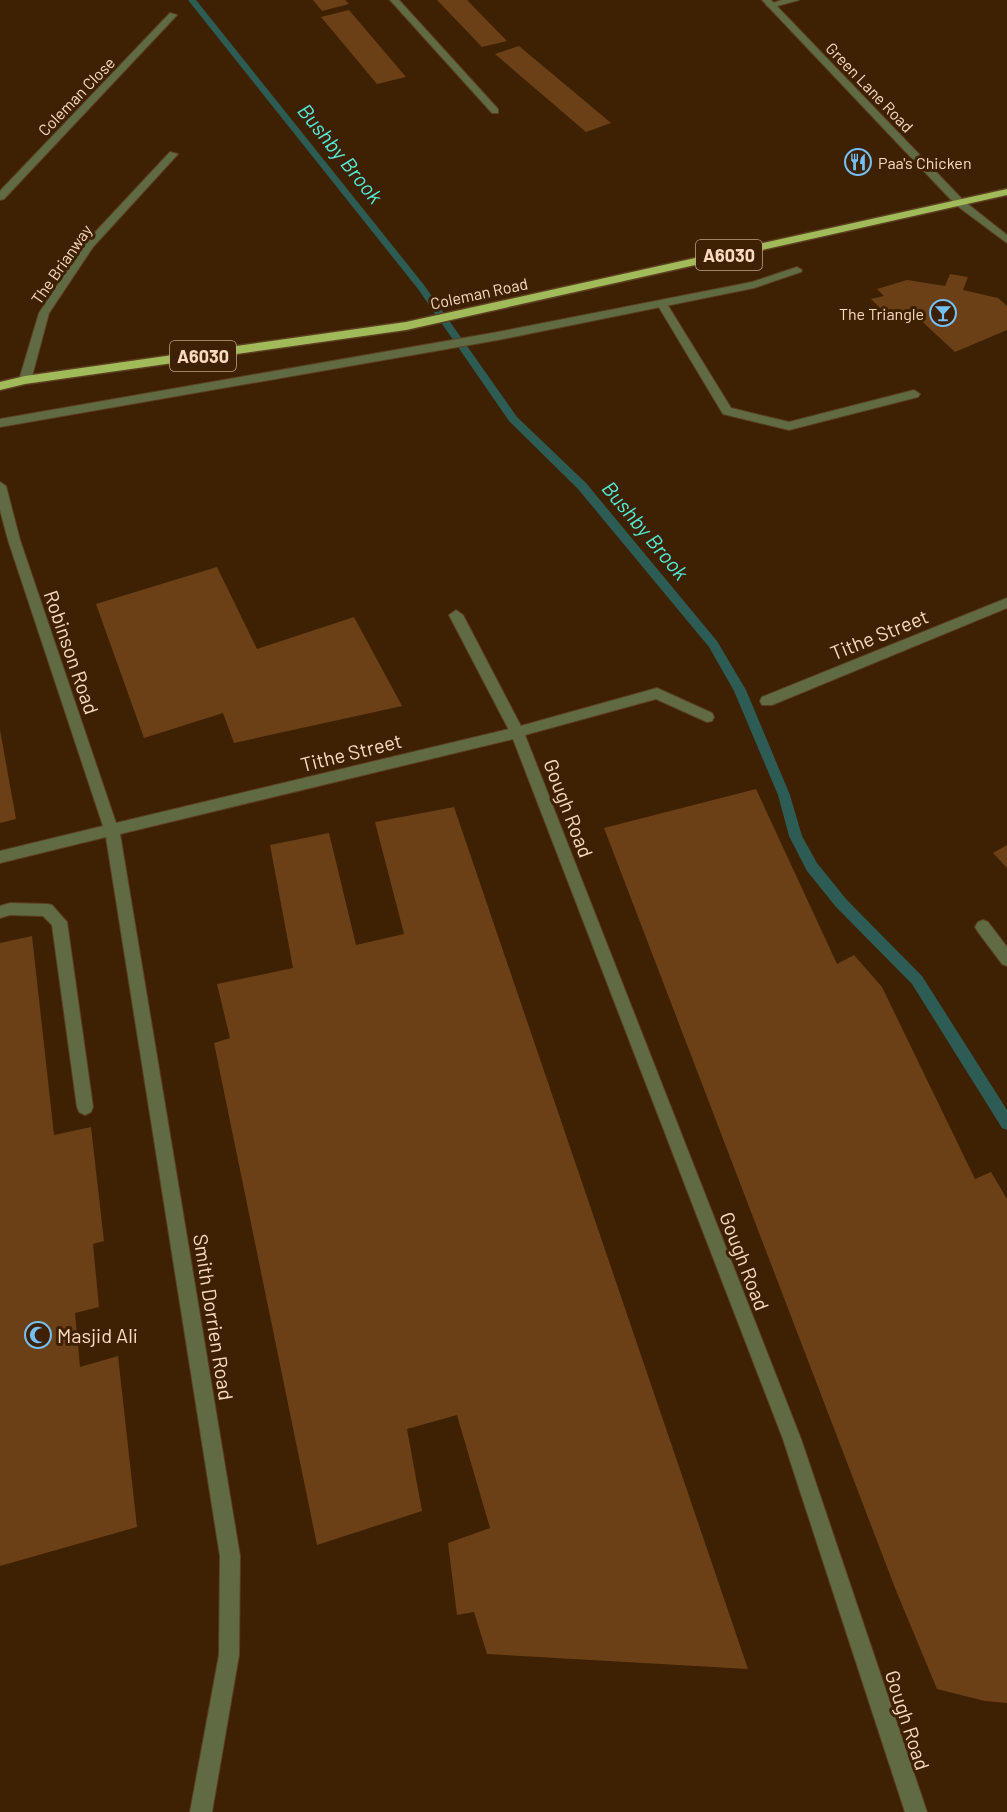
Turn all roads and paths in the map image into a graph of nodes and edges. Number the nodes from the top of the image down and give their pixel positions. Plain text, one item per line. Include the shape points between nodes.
1 (394, 0) edge
2 (795, 0) edge
3 (768, 2) edge
4 (173, 15) dead end
5 (495, 111) dead end
6 (173, 154) dead end
7 (1007, 186) edge
8 (1007, 192) edge
9 (0, 197) edge
10 (960, 203) junction
11 (1007, 240) edge
12 (797, 270) dead end
13 (662, 304) junction
14 (25, 380) junction
15 (0, 386) edge
16 (914, 394) dead end
17 (0, 423) edge
18 (0, 486) edge
19 (7, 541) edge
20 (1007, 603) edge
21 (456, 615) dead end
22 (767, 701) dead end
23 (707, 717) dead end
24 (517, 732) junction
25 (112, 831) junction
26 (0, 857) edge
27 (0, 912) edge
28 (982, 927) dead end
29 (1007, 959) edge
30 (85, 1107) dead end
31 (201, 1812) edge
32 (916, 1812) edge

1 - 5 street
2 - 3 street
3 - 10 street, Green Lane Road
4 - 9 street, Coleman Close
6 - 14 street, The Brianway via 90,245 44,313
7 - 10 highway, Coleman Road / A6030
8 - 10 highway, Coleman Road / A6030
10 - 11 street, Green Lane Road
10 - 14 highway, Coleman Road / A6030 via 406,326
12 - 13 street via 754,285
13 - 16 street via 727,411 789,426
13 - 17 street via 412,352
14 - 15 highway, Coleman Road / A6030
18 - 19 street, Robinson Road
19 - 25 street, Robinson Road
20 - 22 street, Tithe Street
21 - 24 street, Gough Road
23 - 24 street, Tithe Street via 657,693
24 - 25 street, Tithe Street
24 - 32 street, Gough Road via 792,1439
25 - 26 street, Tithe Street
25 - 31 street, Smith Dorrien Road via 230,1556 229,1654
27 - 30 street via 47,910 59,922
28 - 29 street

